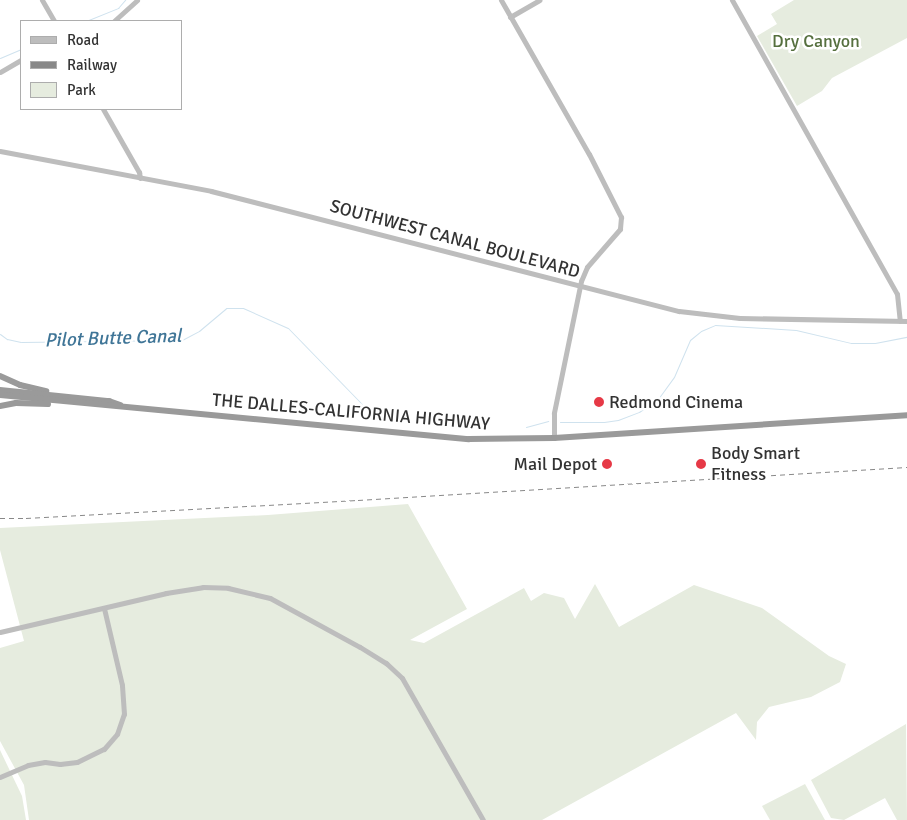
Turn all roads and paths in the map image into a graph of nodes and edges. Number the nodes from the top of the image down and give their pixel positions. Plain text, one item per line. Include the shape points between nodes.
1 (42, 0) edge
2 (137, 0) edge
3 (501, 0) edge
4 (540, 0) edge
5 (732, 0) edge
6 (510, 17) junction
7 (53, 20) edge
8 (115, 20) edge
9 (20, 61) edge
10 (0, 72) edge
11 (104, 110) edge
12 (0, 151) edge
13 (140, 178) junction
14 (580, 286) junction
15 (900, 321) junction
16 (907, 321) edge
17 (0, 376) edge
18 (0, 390) edge
19 (0, 395) edge
20 (66, 397) junction
21 (96, 405) junction
22 (0, 406) edge
23 (121, 406) junction
24 (907, 415) edge
25 (554, 438) junction
26 (104, 608) junction
27 (0, 632) edge
28 (0, 777) edge
29 (483, 820) edge

1 - 7 main road
2 - 8 main road
3 - 6 main road
4 - 6 main road
5 - 15 main road via 898,294
6 - 14 main road via 622,217 620,229 587,267
9 - 10 main road
11 - 13 main road
12 - 13 main road, SOUTHWEST CANAL BOULEVARD
13 - 14 main road, SOUTHWEST CANAL BOULEVARD via 211,191
14 - 15 main road, SOUTHWEST CANAL BOULEVARD via 711,316
14 - 25 main road via 554,413
15 - 16 main road, SOUTHWEST CANAL BOULEVARD
17 - 20 highway via 20,385
18 - 20 highway, THE DALLES-CALIFORNIA HIGHWAY
19 - 21 highway, THE DALLES-CALIFORNIA HIGHWAY
20 - 23 highway, THE DALLES-CALIFORNIA HIGHWAY via 109,401
21 - 22 highway via 16,403
21 - 23 highway, THE DALLES-CALIFORNIA HIGHWAY
23 - 25 highway, THE DALLES-CALIFORNIA HIGHWAY via 432,437
24 - 25 highway, THE DALLES-CALIFORNIA HIGHWAY
26 - 27 main road
26 - 28 main road via 122,685 124,714 117,734 104,749 78,762 28,765
26 - 29 main road via 203,587 228,588 270,598 303,615 386,663 402,678

